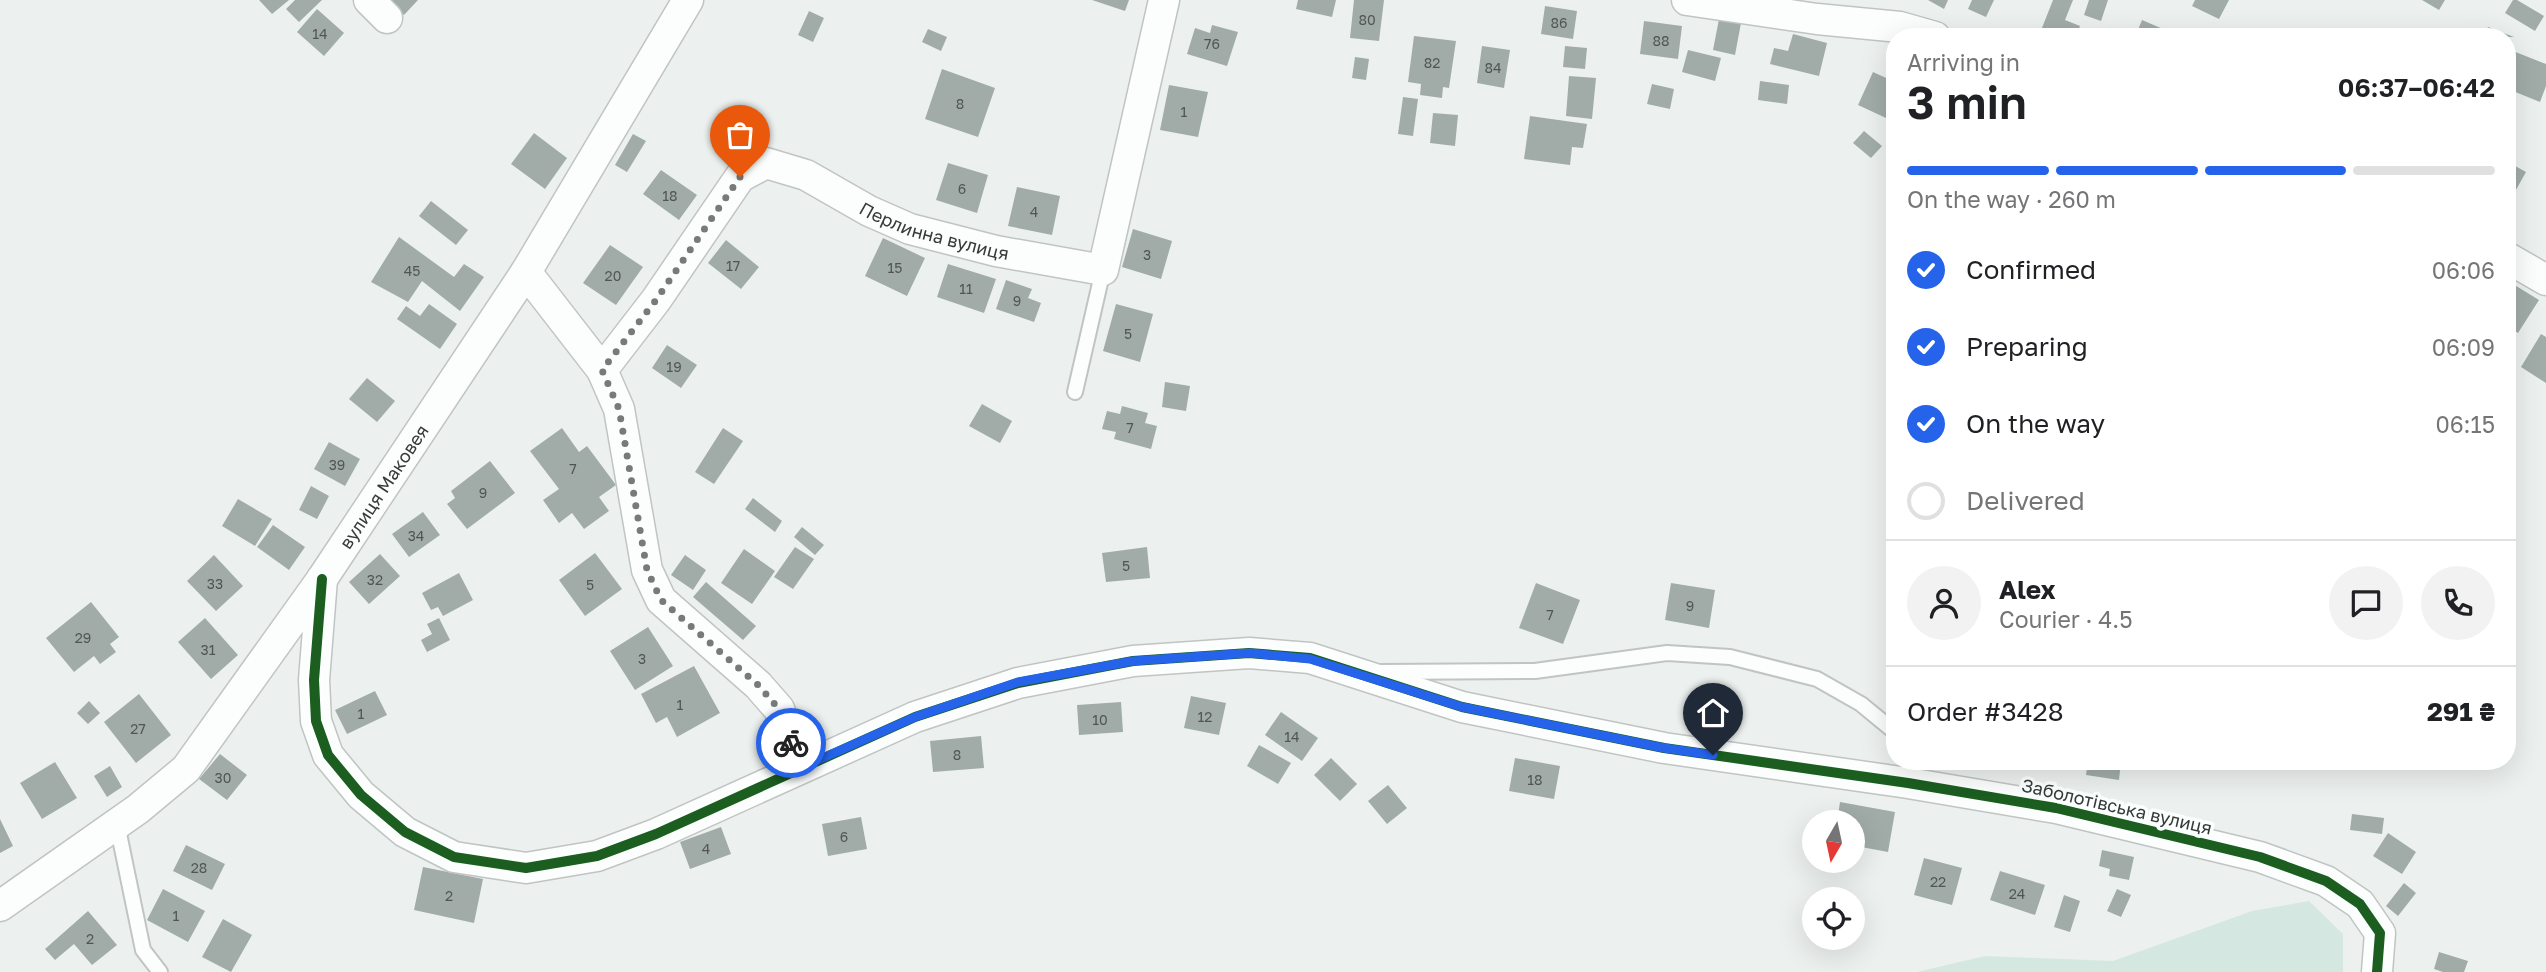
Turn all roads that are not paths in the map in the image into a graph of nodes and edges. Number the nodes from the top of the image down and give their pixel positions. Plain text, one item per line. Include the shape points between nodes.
1 (688, 0) edge
2 (1164, 0) edge
3 (1687, 0) edge
4 (1904, 28) edge
5 (2516, 263) edge
6 (1103, 270) junction
7 (526, 272) junction
8 (2546, 281) edge
9 (602, 370) junction
10 (1075, 392) dead end
11 (321, 579) junction
12 (1356, 672) junction
13 (1886, 725) edge
14 (800, 768) junction
15 (1886, 770) edge
16 (1888, 770) edge
17 (1908, 772) edge
18 (117, 824) junction
19 (0, 906) edge
20 (160, 972) edge
21 (2376, 972) edge

1 - 7 street, вулиця Маковея
2 - 6 street
3 - 4 street
5 - 8 street
6 - 9 street, Перлинна вулиця via 996,251 911,229 806,175 766,163 740,177
6 - 10 lane
7 - 9 street
7 - 11 street, вулиця Маковея
9 - 14 street via 619,409 647,570 661,600 779,709
11 - 14 street, Заболотівська вулиця via 314,680 316,721 328,755 360,795 405,832 454,857 526,868 597,856
11 - 18 street, вулиця Маковея via 186,769
12 - 13 lane via 1535,671 1667,653 1730,657 1817,679
12 - 14 street, Заболотівська вулиця via 1310,659 1250,653 1133,661 1018,682 915,717
12 - 15 street, Заболотівська вулиця via 1462,707 1664,748
16 - 17 street, Заболотівська вулиця
17 - 21 street, Заболотівська вулиця via 2260,857 2326,881 2360,904 2380,933
18 - 19 street, вулиця Маковея
18 - 20 lane via 143,950

